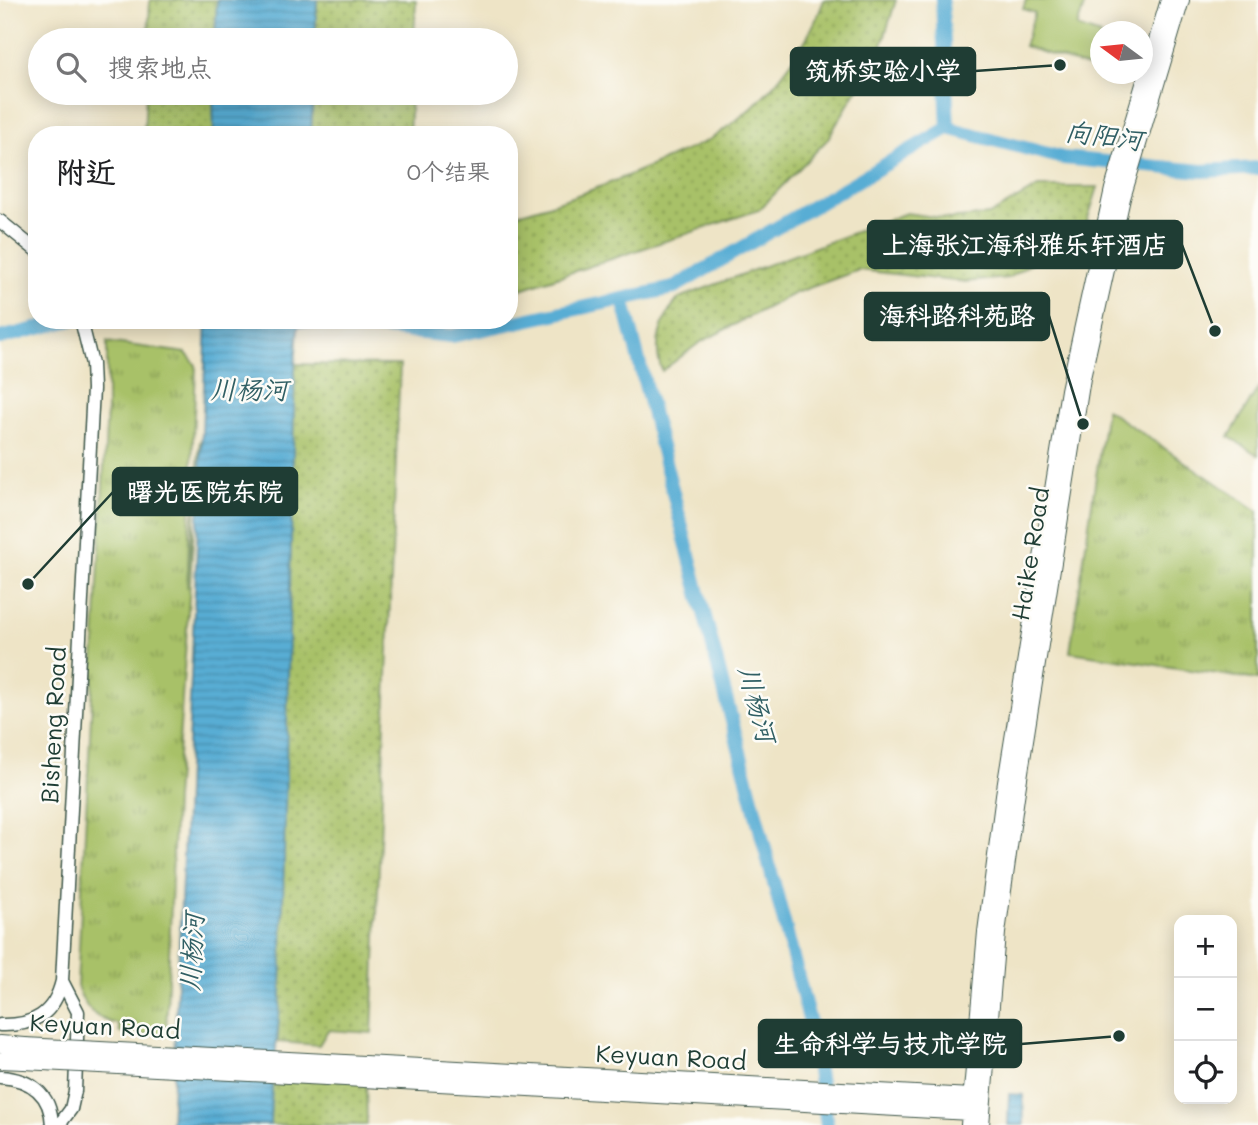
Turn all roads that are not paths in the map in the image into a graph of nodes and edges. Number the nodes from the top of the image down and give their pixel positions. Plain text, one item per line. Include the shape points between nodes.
1 (1170, 0) edge
2 (1181, 0) edge
3 (1140, 118) junction
4 (0, 221) edge
5 (28, 244) edge
6 (84, 329) edge
7 (62, 981) junction
8 (0, 1025) edge
9 (0, 1044) edge
10 (24, 1053) junction
11 (0, 1060) edge
12 (0, 1077) edge
13 (974, 1113) edge
14 (52, 1125) edge
15 (59, 1125) edge

1 - 3 street, Haike Road
2 - 3 street, Haike Road
3 - 13 street, Haike Road via 1119,189 1082,379 1040,635
4 - 5 street
6 - 7 street, Bisheng Road via 93,389
7 - 8 street via 58,996 40,1018
7 - 15 street via 78,1012 75,1091 71,1109
9 - 10 street, Keyuan Road
10 - 11 street, Keyuan Road
10 - 13 street, Keyuan Road, bridge via 844,1098
12 - 14 street via 20,1080 40,1091 51,1111

